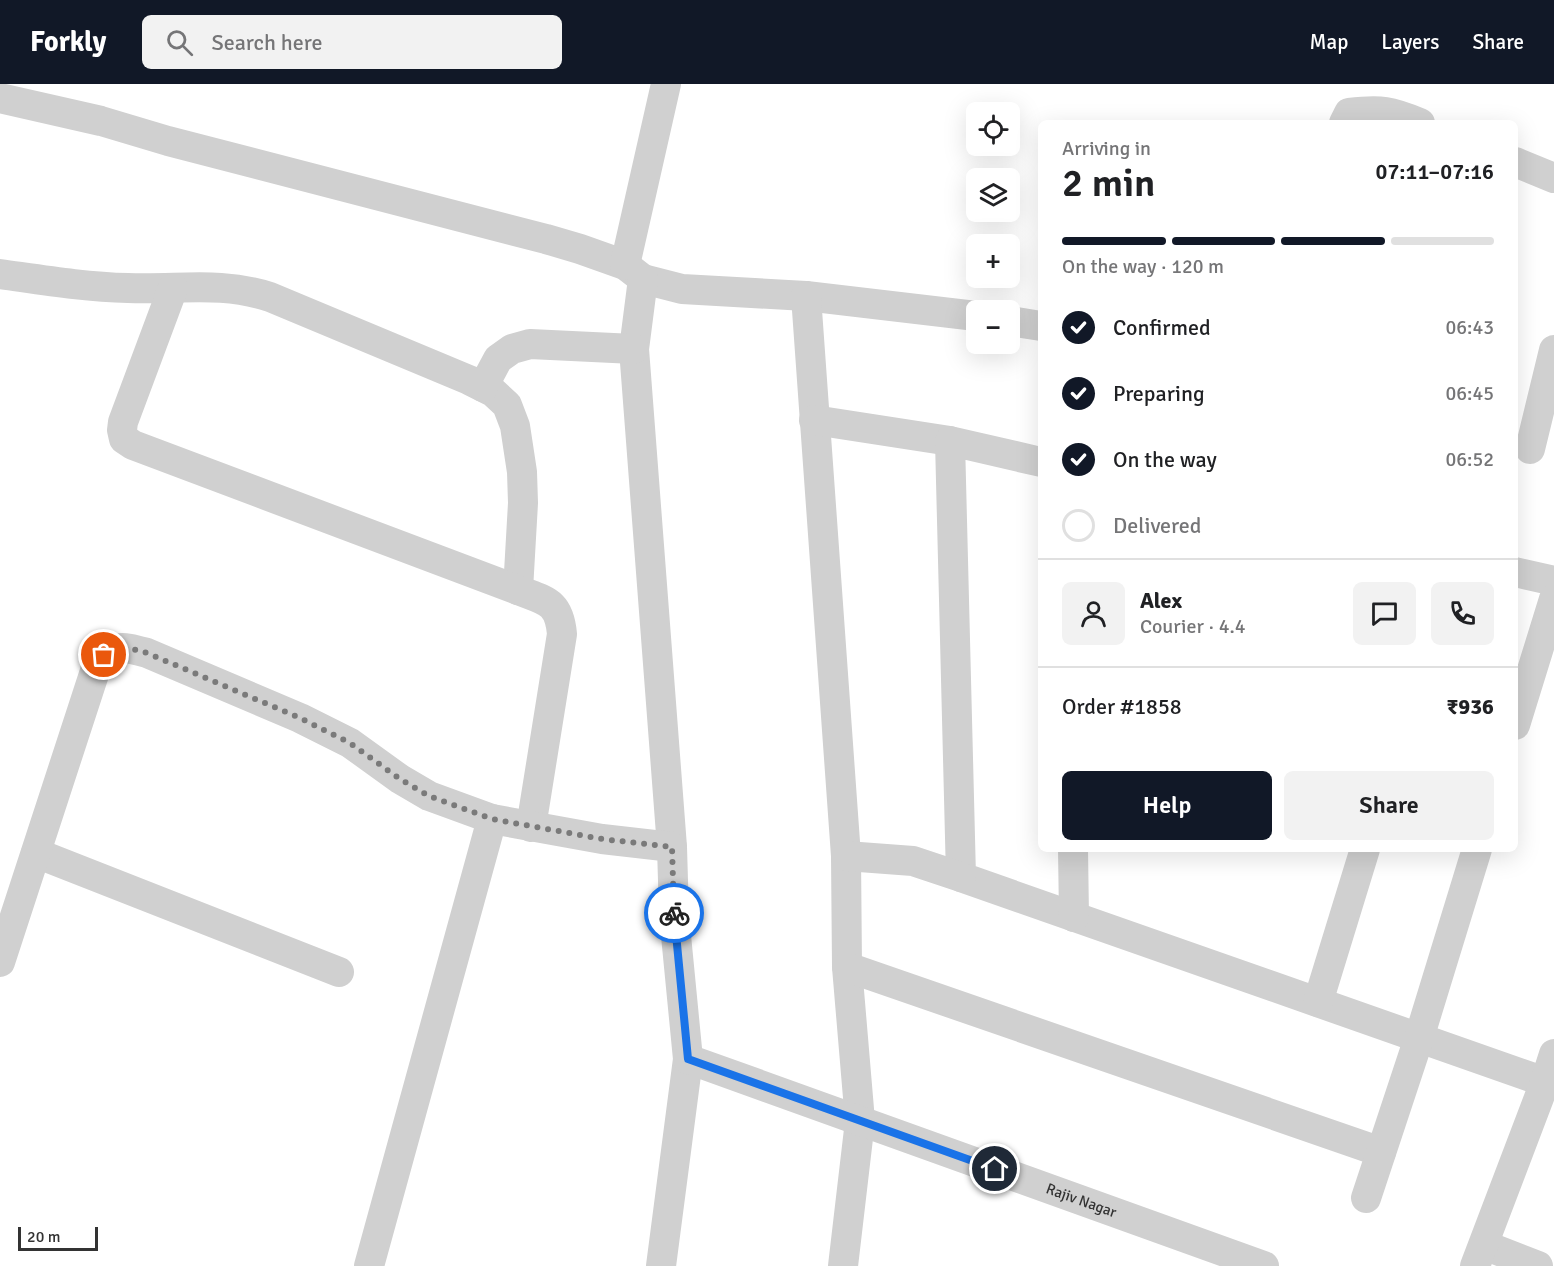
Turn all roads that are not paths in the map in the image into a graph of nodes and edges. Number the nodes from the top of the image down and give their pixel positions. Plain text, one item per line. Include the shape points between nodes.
1 (666, 84) edge
2 (0, 98) edge
3 (1346, 120) edge
4 (1413, 120) edge
5 (1518, 163) edge
6 (1554, 178) edge
7 (634, 272) junction
8 (0, 274) edge
9 (173, 288) junction
10 (806, 296) junction
11 (966, 315) edge
12 (1020, 323) edge
13 (1038, 326) edge
14 (634, 349) junction
15 (1554, 350) edge
16 (483, 387) junction
17 (814, 420) junction
18 (950, 441) junction
19 (1533, 450) edge
20 (1038, 461) edge
21 (1518, 573) edge
22 (1554, 581) edge
23 (518, 590) junction
24 (1554, 599) edge
25 (1518, 716) edge
26 (492, 819) junction
27 (531, 827) junction
28 (672, 847) junction
29 (1073, 852) edge
30 (1364, 852) edge
31 (1476, 852) edge
32 (36, 853) junction
33 (846, 856) junction
34 (961, 877) junction
35 (1074, 917) junction
36 (0, 962) edge
37 (847, 967) junction
38 (339, 972) dead end
39 (1318, 1002) junction
40 (1419, 1038) junction
41 (1554, 1054) edge
42 (688, 1059) junction
43 (1545, 1082) junction
44 (860, 1120) junction
45 (1381, 1152) junction
46 (1366, 1198) dead end
47 (1480, 1256) edge
48 (369, 1266) edge
49 (662, 1266) edge
50 (843, 1266) edge
51 (1264, 1266) edge
52 (1538, 1266) edge

1 - 7 street
2 - 7 street via 480,221 580,249
3 - 4 street via 1349,113 1368,111 1394,112
5 - 6 street
7 - 10 street via 682,289
7 - 14 street
8 - 9 street via 70,284
9 - 16 street via 246,289
9 - 23 street via 123,422 124,439
10 - 11 street
10 - 17 street
12 - 13 street
14 - 16 street via 530,344 498,358
14 - 28 street
15 - 19 street
16 - 23 street via 507,405 515,426 523,503
17 - 18 street
17 - 33 street
18 - 20 street
18 - 34 street
21 - 22 street
23 - 27 street via 556,608 562,634
24 - 25 street
26 - 27 street
26 - 32 street via 429,796 350,743 300,718 128,648 104,655 96,668
26 - 48 street
27 - 28 street
28 - 42 street via 674,915
29 - 35 street
30 - 39 street
31 - 40 street
32 - 36 street
32 - 38 street
33 - 34 street via 913,861
33 - 37 street
34 - 35 street
35 - 39 street
37 - 44 street
37 - 45 street
39 - 40 street
40 - 43 street
40 - 45 street
41 - 43 street
42 - 44 street, Rajiv Nagar
42 - 49 street
43 - 47 street
44 - 50 street
44 - 51 street, Rajiv Nagar
45 - 46 street
47 - 52 street

